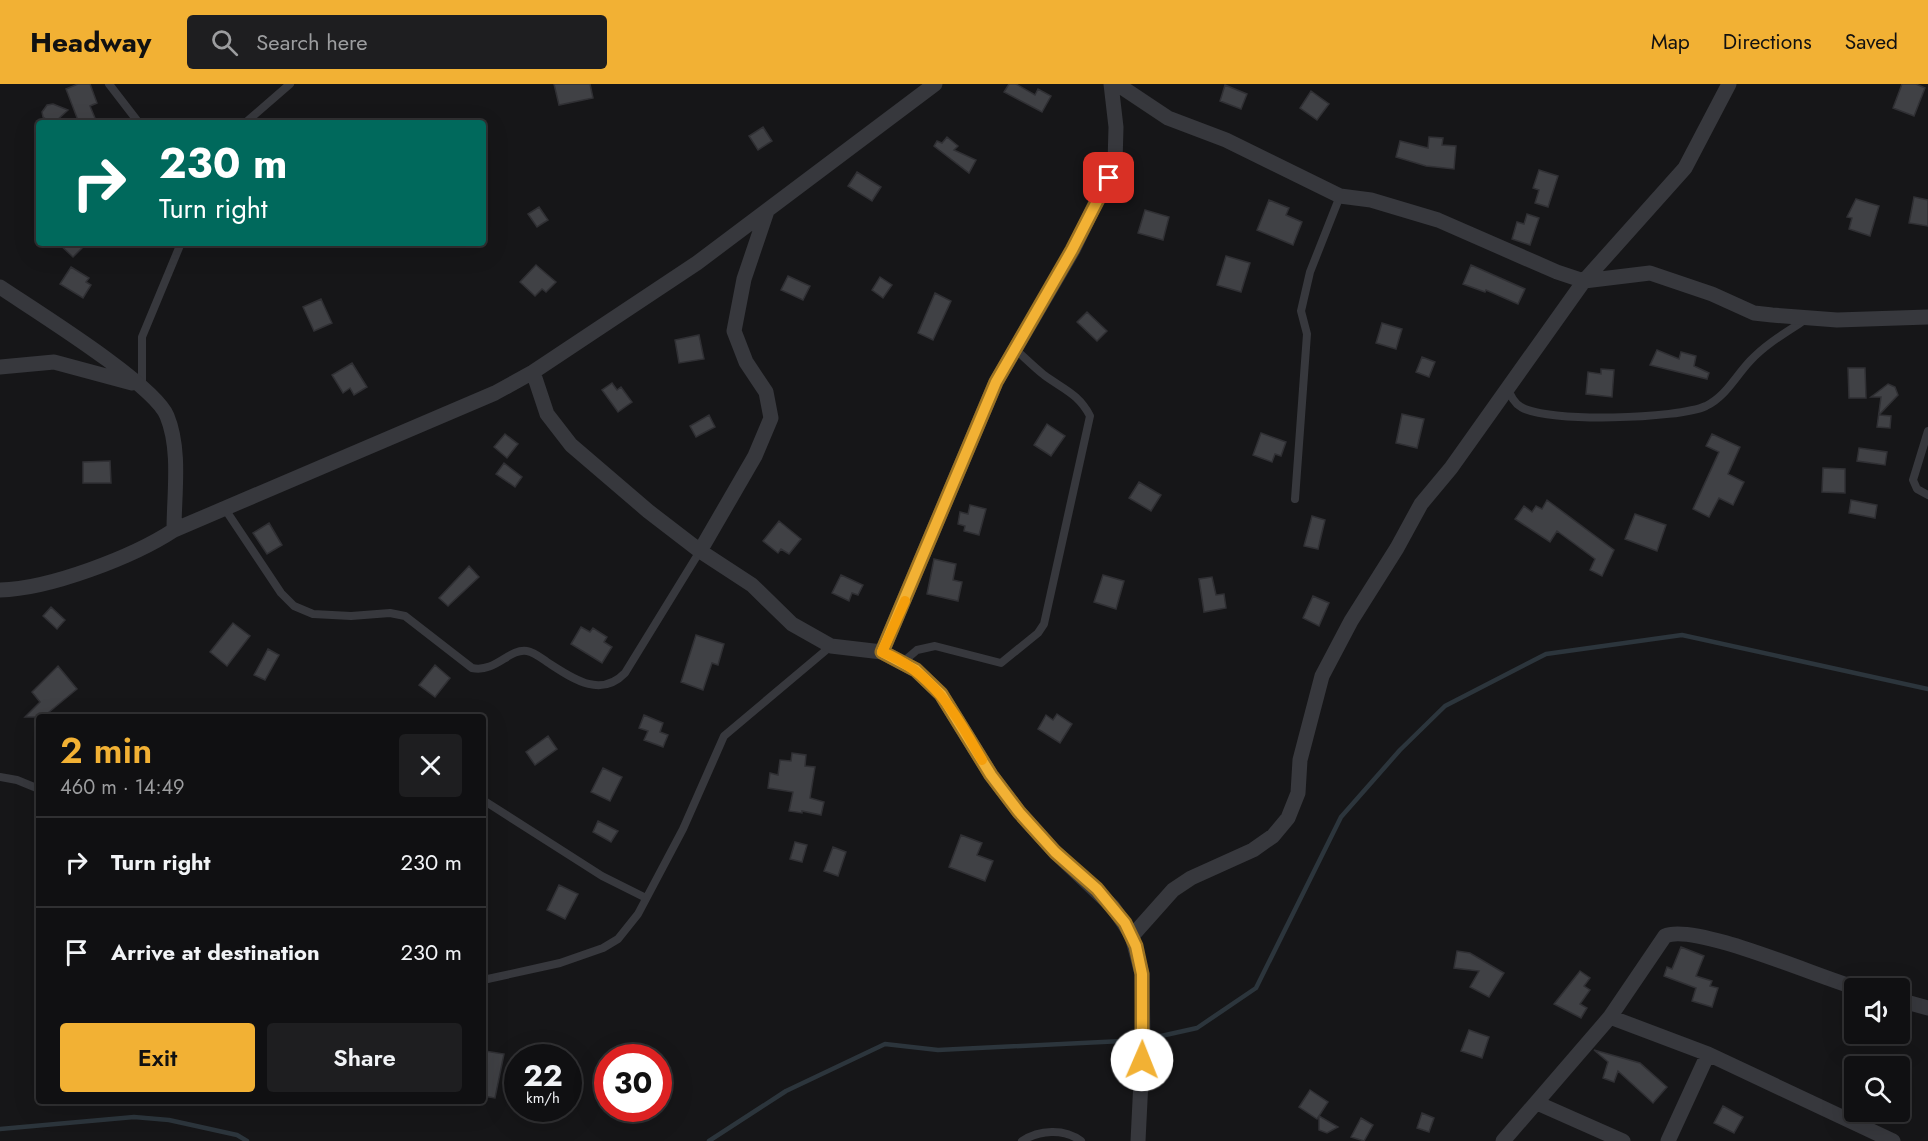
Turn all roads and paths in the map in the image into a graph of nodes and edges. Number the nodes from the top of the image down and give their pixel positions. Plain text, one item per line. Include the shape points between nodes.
1 (109, 84) edge
2 (290, 84) edge
3 (935, 84) edge
4 (1111, 84) edge
5 (1117, 84) edge
6 (1729, 84) edge
7 (137, 120) edge
8 (248, 120) edge
9 (1340, 196) junction
10 (767, 211) junction
11 (180, 246) edge
12 (1584, 281) junction
13 (0, 287) edge
14 (1928, 317) edge
15 (1809, 318) junction
16 (1014, 348) junction
17 (0, 367) edge
18 (533, 372) junction
19 (142, 385) junction
20 (1508, 388) junction
21 (1928, 431) edge
22 (1928, 495) edge
23 (1295, 499) dead end
24 (225, 509) junction
25 (174, 530) junction
26 (700, 551) junction
27 (0, 590) edge
28 (831, 646) junction
29 (882, 652) junction
30 (903, 662) junction
31 (0, 777) edge
32 (36, 788) edge
33 (486, 802) edge
34 (646, 898) junction
35 (1132, 936) junction
36 (486, 979) edge
37 (1844, 984) edge
38 (1910, 1003) edge
39 (1928, 1008) edge
40 (1610, 1017) junction
41 (1708, 1054) junction
42 (1537, 1103) junction
43 (1022, 1141) edge
44 (1081, 1141) edge
45 (1138, 1141) edge
46 (1503, 1141) edge
47 (1623, 1141) edge
48 (1668, 1141) edge
49 (1893, 1141) edge

1 - 7 lane
2 - 8 lane
3 - 10 street
4 - 16 street via 1115,163 1072,250
5 - 9 street via 1168,118 1226,140
6 - 12 street via 1685,168
9 - 12 street via 1371,200 1438,220
9 - 23 lane via 1310,272 1301,311 1307,334
10 - 18 street via 697,263
10 - 26 street via 744,279 734,331 746,362 766,392 771,418 755,456
11 - 19 lane via 142,337
12 - 15 street via 1650,273 1754,313
12 - 20 street
13 - 19 street
14 - 15 street
15 - 20 lane via 1774,339 1725,393 1704,407 1663,416 1548,416 1522,408
16 - 29 street
16 - 30 lane via 1032,366 1068,388 1090,416 1044,624 1001,663 935,646 917,650
17 - 19 street via 54,362
18 - 24 street via 415,429
18 - 26 street via 547,414 571,445
19 - 25 street via 166,414 174,440
20 - 35 street via 1421,504 1350,621 1322,676 1300,760 1298,793 1288,818 1273,836 1253,850 1173,890
21 - 22 lane via 1913,480 1917,489
24 - 25 street
24 - 26 lane via 281,593 304,611 351,616 399,614 423,628 472,668 482,670 519,650 530,651 592,686 612,684 625,673
25 - 27 street via 135,553 56,579
26 - 28 street via 752,585 792,624
28 - 29 street
28 - 34 lane via 724,736 683,829
29 - 30 street
30 - 35 street via 941,694 1019,812 1055,852 1097,889
31 - 32 lane
33 - 34 lane via 602,876
34 - 36 lane via 629,928 603,948 560,963
35 - 45 street via 1142,974
37 - 40 street via 1722,942 1673,932 1665,936
38 - 39 street
40 - 41 street
40 - 42 street
41 - 48 street
41 - 49 street
42 - 46 street
42 - 47 street
43 - 44 lane via 1033,1134 1052,1132

